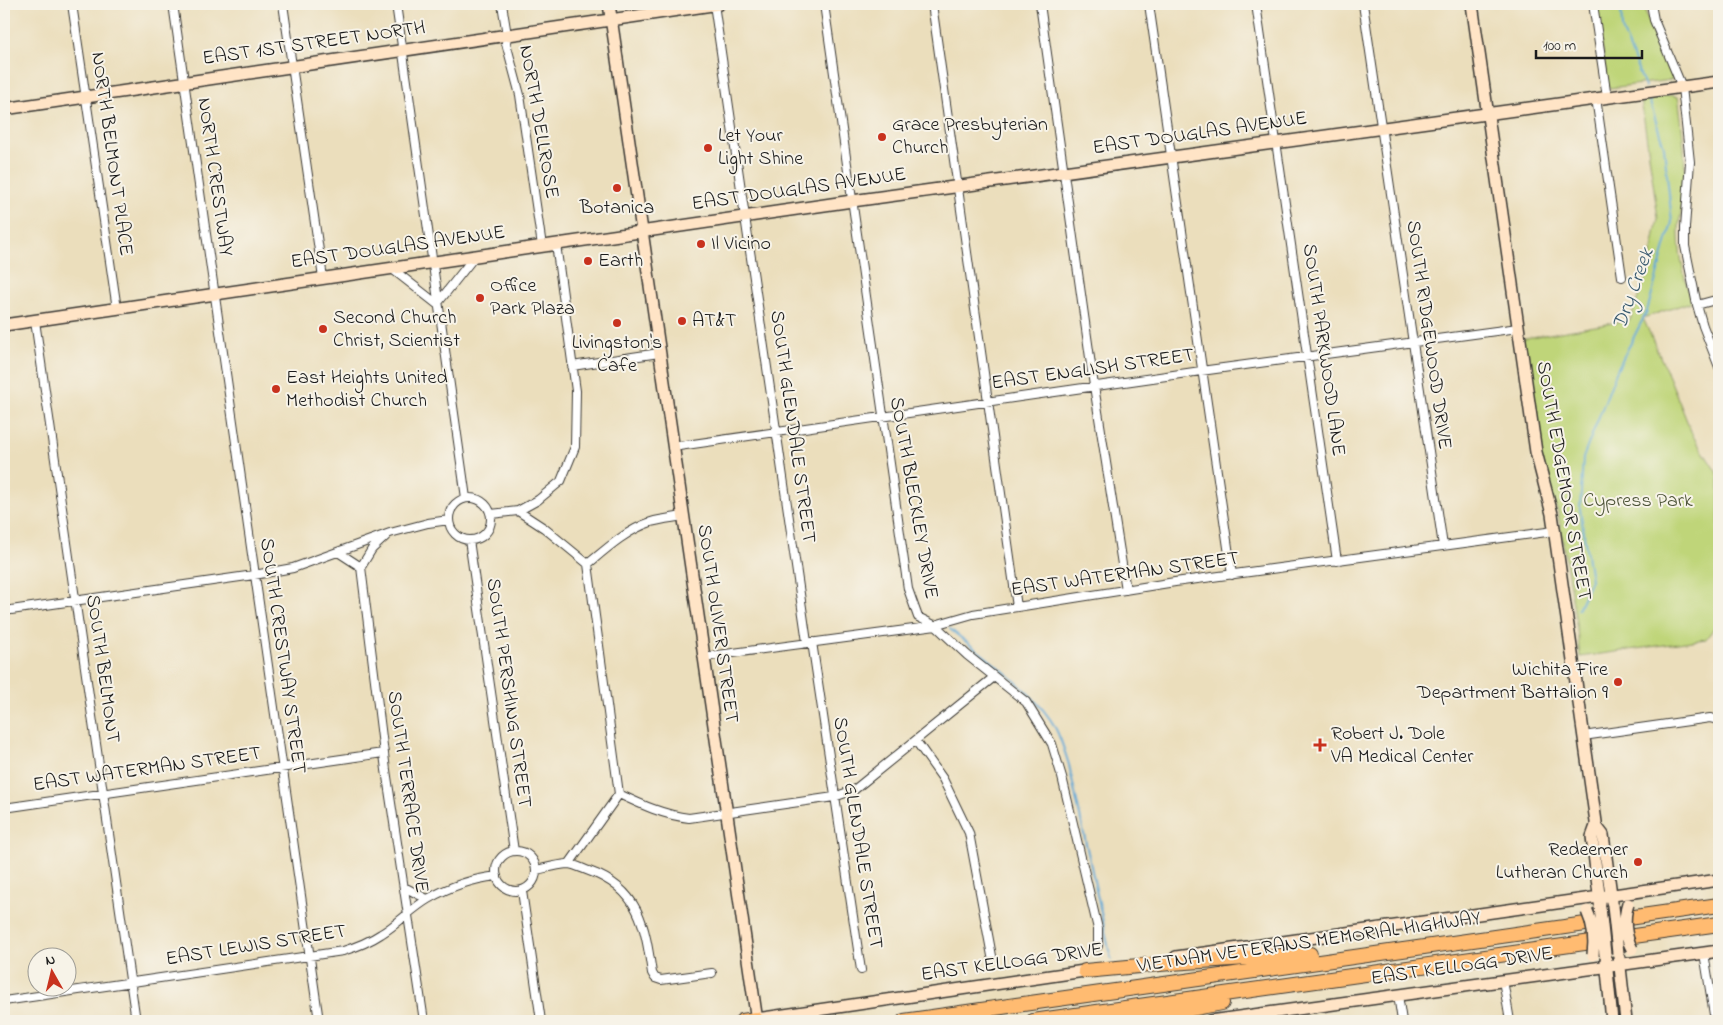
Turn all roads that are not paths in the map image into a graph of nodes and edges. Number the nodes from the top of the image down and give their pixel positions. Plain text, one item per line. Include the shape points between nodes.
1 (72, 4) edge
2 (173, 4) edge
3 (282, 4) edge
4 (396, 4) edge
5 (502, 4) edge
6 (609, 4) edge
7 (714, 4) edge
8 (719, 4) edge
9 (824, 4) edge
10 (932, 4) edge
11 (1040, 4) edge
12 (1149, 4) edge
13 (1256, 4) edge
14 (1363, 4) edge
15 (1472, 4) edge
16 (1593, 4) edge
17 (1651, 4) edge
18 (611, 19) junction
19 (507, 35) junction
20 (402, 50) junction
21 (291, 66) junction
22 (184, 82) junction
23 (1719, 82) edge
24 (1682, 86) junction
25 (86, 96) junction
26 (1602, 97) junction
27 (4, 108) edge
28 (1488, 113) junction
29 (1381, 128) junction
30 (1276, 142) junction
31 (1170, 157) junction
32 (1064, 171) junction
33 (957, 187) junction
34 (852, 201) junction
35 (744, 217) junction
36 (641, 232) junction
37 (556, 244) junction
38 (542, 246) junction
39 (475, 256) junction
40 (433, 262) junction
41 (391, 268) junction
42 (1622, 277) dead end
43 (323, 278) junction
44 (214, 294) junction
45 (1719, 299) edge
46 (438, 304) junction
47 (1697, 305) junction
48 (117, 308) junction
49 (35, 320) junction
50 (4, 325) edge
51 (1518, 328) junction
52 (1412, 342) junction
53 (659, 353) junction
54 (1307, 356) junction
55 (572, 366) junction
56 (1719, 367) edge
57 (1202, 371) junction
58 (1094, 386) junction
59 (989, 401) junction
60 (882, 416) junction
61 (778, 432) junction
62 (672, 447) junction
63 (466, 498) junction
64 (518, 511) junction
65 (491, 514) junction
66 (683, 516) junction
67 (449, 520) junction
68 (1554, 531) junction
69 (390, 533) junction
70 (469, 540) junction
71 (1443, 546) junction
72 (338, 552) junction
73 (1337, 561) junction
74 (588, 564) junction
75 (361, 567) junction
76 (254, 575) junction
77 (1232, 575) junction
78 (1126, 590) junction
79 (75, 600) junction
80 (1017, 607) junction
81 (4, 610) edge
82 (936, 626) junction
83 (810, 642) junction
84 (703, 657) junction
85 (994, 677) junction
86 (1719, 720) edge
87 (1583, 736) junction
88 (916, 740) junction
89 (384, 753) junction
90 (282, 767) junction
91 (103, 792) junction
92 (619, 794) junction
93 (834, 797) junction
94 (4, 808) edge
95 (726, 813) junction
96 (1596, 826) junction
97 (514, 850) junction
98 (568, 864) junction
99 (536, 870) junction
100 (497, 876) junction
101 (1719, 880) edge
102 (404, 887) junction
103 (1652, 889) junction
104 (522, 891) junction
105 (427, 899) junction
106 (1612, 900) junction
107 (1565, 901) junction
108 (1600, 902) junction
109 (1719, 903) edge
110 (407, 913) junction
111 (1719, 925) edge
112 (1462, 941) junction
113 (1098, 946) dead end
114 (1719, 951) edge
115 (1704, 953) junction
116 (992, 956) dead end
117 (310, 957) junction
118 (1619, 958) junction
119 (1650, 960) junction
120 (1606, 966) junction
121 (1400, 969) junction
122 (861, 970) dead end
123 (1577, 970) junction
124 (1085, 971) junction
125 (712, 973) dead end
126 (1504, 980) junction
127 (130, 983) junction
128 (1398, 995) junction
129 (4, 1001) edge
130 (795, 1014) junction
131 (136, 1021) edge
132 (319, 1021) edge
133 (424, 1021) edge
134 (541, 1021) edge
135 (752, 1021) edge
136 (784, 1021) edge
137 (904, 1021) edge
138 (1033, 1021) edge
139 (1126, 1021) edge
140 (1210, 1021) edge
141 (1402, 1021) edge
142 (1510, 1021) edge
143 (1612, 1021) edge
144 (1626, 1021) edge
145 (1715, 1021) edge

1 - 25 street, NORTH BELMONT PLACE
2 - 22 street, NORTH CRESTWAY
3 - 21 street
4 - 20 street
5 - 19 street, NORTH DELLROSE
6 - 18 main road, SOUTH OLIVER STREET
7 - 8 main road, EAST 1ST STREET NORTH
7 - 18 main road, EAST 1ST STREET NORTH
7 - 35 street, SOUTH GLENDALE STREET
9 - 34 street, SOUTH BLECKLEY DRIVE
10 - 33 street
11 - 32 street
12 - 31 street
13 - 30 street, SOUTH PARKWOOD LANE
14 - 29 street, SOUTH RIDGEWOOD DRIVE
15 - 28 main road, SOUTH EDGEMOOR STREET
16 - 26 street
17 - 24 street via 1654,20
18 - 19 main road, EAST 1ST STREET NORTH
18 - 36 main road, SOUTH OLIVER STREET
19 - 20 main road, EAST 1ST STREET NORTH
19 - 38 street, NORTH DELLROSE via 506,43 520,96
20 - 21 main road, EAST 1ST STREET NORTH
20 - 40 street
21 - 22 main road, EAST 1ST STREET NORTH
21 - 43 street
22 - 25 main road, EAST 1ST STREET NORTH
22 - 44 street, NORTH CRESTWAY
23 - 24 main road, EAST DOUGLAS AVENUE
24 - 26 main road, EAST DOUGLAS AVENUE
24 - 47 street via 1690,162 1685,246
25 - 27 main road, EAST 1ST STREET NORTH
25 - 48 street, NORTH BELMONT PLACE
26 - 28 main road, EAST DOUGLAS AVENUE
26 - 42 street
28 - 29 main road, EAST DOUGLAS AVENUE
28 - 51 main road, SOUTH EDGEMOOR STREET
29 - 30 main road, EAST DOUGLAS AVENUE
29 - 52 street, SOUTH RIDGEWOOD DRIVE
30 - 31 main road, EAST DOUGLAS AVENUE
30 - 54 street, SOUTH PARKWOOD LANE
31 - 32 main road, EAST DOUGLAS AVENUE
31 - 57 street
32 - 33 main road, EAST DOUGLAS AVENUE
32 - 58 street
33 - 34 main road, EAST DOUGLAS AVENUE
33 - 59 street
34 - 35 main road, EAST DOUGLAS AVENUE
34 - 60 street, SOUTH BLECKLEY DRIVE
35 - 36 main road, EAST DOUGLAS AVENUE
35 - 61 street, SOUTH GLENDALE STREET
36 - 37 main road, EAST DOUGLAS AVENUE
36 - 53 main road, SOUTH OLIVER STREET
37 - 38 main road, EAST DOUGLAS AVENUE
37 - 55 street
38 - 39 main road, EAST DOUGLAS AVENUE
39 - 40 main road, EAST DOUGLAS AVENUE
39 - 46 street
40 - 41 main road, EAST DOUGLAS AVENUE
40 - 46 street
41 - 43 main road, EAST DOUGLAS AVENUE
41 - 46 street
43 - 44 main road, EAST DOUGLAS AVENUE
44 - 48 main road, EAST DOUGLAS AVENUE
44 - 76 street, SOUTH CRESTWAY STREET
45 - 47 street
46 - 63 street
47 - 56 street
48 - 49 main road, EAST DOUGLAS AVENUE
49 - 50 main road, EAST DOUGLAS AVENUE
49 - 79 street, SOUTH BELMONT
51 - 52 street, EAST ENGLISH STREET
51 - 68 main road, SOUTH EDGEMOOR STREET via 1536,452
52 - 54 street, EAST ENGLISH STREET
52 - 71 street, SOUTH RIDGEWOOD DRIVE
53 - 55 street
53 - 62 main road, SOUTH OLIVER STREET
54 - 57 street, EAST ENGLISH STREET
54 - 73 street, SOUTH PARKWOOD LANE
55 - 64 street via 576,392 574,447 561,482
57 - 58 street, EAST ENGLISH STREET
57 - 77 street
58 - 59 street, EAST ENGLISH STREET
58 - 78 street
59 - 60 street, EAST ENGLISH STREET
59 - 80 street
60 - 61 street, EAST ENGLISH STREET
60 - 82 street, SOUTH BLECKLEY DRIVE via 908,589 918,617
61 - 62 street, EAST ENGLISH STREET
61 - 83 street, SOUTH GLENDALE STREET
62 - 66 main road, SOUTH OLIVER STREET
63 - 65 street via 477,498
63 - 67 street via 454,505
64 - 65 street
64 - 74 street
65 - 70 street via 486,533
66 - 74 street via 652,522 632,531
66 - 84 main road, SOUTH OLIVER STREET
67 - 69 street
67 - 70 street via 454,533
68 - 71 street, EAST WATERMAN STREET
68 - 87 main road, SOUTH EDGEMOOR STREET
69 - 72 street
69 - 75 street via 372,549
70 - 97 street, SOUTH PERSHING STREET
71 - 73 street, EAST WATERMAN STREET
72 - 75 street
72 - 76 street via 293,568
73 - 77 street, EAST WATERMAN STREET
74 - 92 street
75 - 89 street, SOUTH TERRACE DRIVE
76 - 79 street
76 - 90 street, SOUTH CRESTWAY STREET
77 - 78 street, EAST WATERMAN STREET
78 - 80 street, EAST WATERMAN STREET
79 - 81 street
79 - 91 street, SOUTH BELMONT
80 - 82 street, EAST WATERMAN STREET via 973,614
82 - 83 street, EAST WATERMAN STREET
82 - 85 street, SOUTH BLECKLEY DRIVE
83 - 84 street, EAST WATERMAN STREET
83 - 93 street, SOUTH GLENDALE STREET
84 - 95 main road, SOUTH OLIVER STREET
85 - 88 street
85 - 113 street, SOUTH BLECKLEY DRIVE via 1026,702 1052,744 1098,929
86 - 87 street via 1710,718
87 - 96 main road, SOUTH EDGEMOOR STREET
88 - 93 street via 854,790
88 - 116 street via 943,778 969,833
89 - 90 street, EAST WATERMAN STREET
89 - 102 street, SOUTH TERRACE DRIVE
90 - 91 street, EAST WATERMAN STREET
90 - 117 street, SOUTH CRESTWAY STREET
91 - 94 street, EAST WATERMAN STREET
91 - 127 street, SOUTH BELMONT
92 - 95 street via 675,816 689,818
92 - 98 street
93 - 95 street
93 - 122 street, SOUTH GLENDALE STREET
95 - 135 main road, SOUTH OLIVER STREET
96 - 106 main road, SOUTH EDGEMOOR STREET via 1603,835
96 - 108 main road, SOUTH EDGEMOOR STREET via 1592,836
97 - 99 street via 531,858
97 - 100 street via 499,862
98 - 99 street
98 - 125 street via 599,875 624,892 634,905 643,922 655,978
99 - 104 street via 533,882
100 - 104 street via 504,887
100 - 105 street, EAST LEWIS STREET via 466,881
101 - 103 main road, EAST KELLOGG DRIVE
102 - 105 street
102 - 110 street, SOUTH TERRACE DRIVE
103 - 106 main road, EAST KELLOGG DRIVE
103 - 119 main road, bridge via 1636,897 1625,912 1628,942 1639,955
104 - 134 street
105 - 110 street, EAST LEWIS STREET
106 - 108 main road, EAST KELLOGG DRIVE
106 - 118 main road, SOUTH EDGEMOOR STREET, bridge
107 - 108 main road, EAST KELLOGG DRIVE
107 - 123 main road, bridge via 1587,911 1591,919 1593,955
107 - 124 main road, EAST KELLOGG DRIVE
108 - 120 main road, SOUTH EDGEMOOR STREET, bridge
109 - 112 highway, VIETNAM VETERANS MEMORIAL HIGHWAY
110 - 117 street, EAST LEWIS STREET via 365,944 343,952
110 - 133 street, SOUTH TERRACE DRIVE
111 - 121 highway, VIETNAM VETERANS MEMORIAL HIGHWAY
112 - 124 highway
112 - 137 highway, VIETNAM VETERANS MEMORIAL HIGHWAY
114 - 115 main road, EAST KELLOGG DRIVE
115 - 119 main road, EAST KELLOGG DRIVE
115 - 145 street
117 - 127 street, EAST LEWIS STREET
117 - 132 street, SOUTH CRESTWAY STREET
118 - 119 main road, EAST KELLOGG DRIVE
118 - 120 main road, EAST KELLOGG DRIVE
118 - 144 main road, SOUTH EDGEMOOR STREET
120 - 123 main road, EAST KELLOGG DRIVE
120 - 143 main road, SOUTH EDGEMOOR STREET
121 - 138 highway, VIETNAM VETERANS MEMORIAL HIGHWAY
121 - 139 highway
123 - 126 main road, EAST KELLOGG DRIVE
124 - 130 main road, EAST KELLOGG DRIVE
126 - 128 main road, EAST KELLOGG DRIVE
126 - 142 street
127 - 129 street, EAST LEWIS STREET
127 - 131 street, SOUTH BELMONT
128 - 140 main road, EAST KELLOGG DRIVE
128 - 141 street
130 - 135 main road, EAST KELLOGG DRIVE
130 - 136 main road

